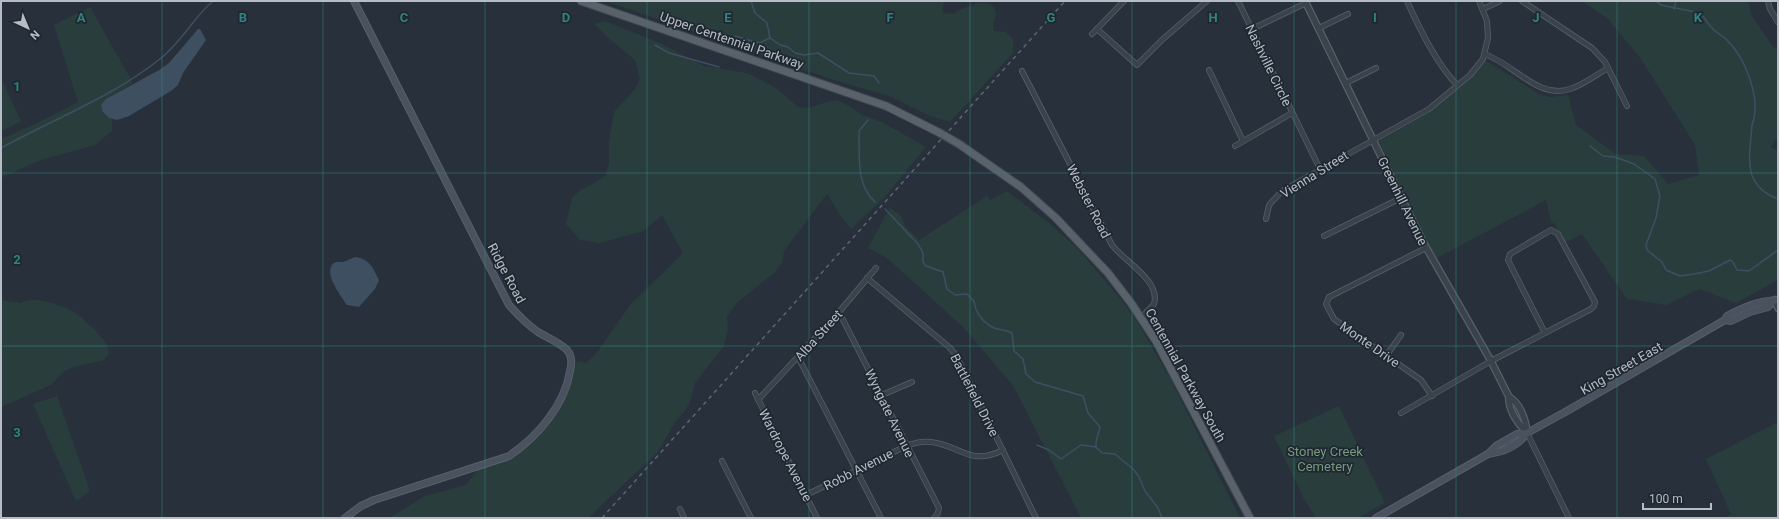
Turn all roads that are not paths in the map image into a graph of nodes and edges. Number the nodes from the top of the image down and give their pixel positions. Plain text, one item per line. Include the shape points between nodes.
1 (354, 1) edge
2 (581, 1) edge
3 (1124, 1) edge
4 (1207, 1) edge
5 (1238, 1) edge
6 (1407, 1) edge
7 (1479, 1) edge
8 (1500, 1) edge
9 (1522, 1) edge
10 (1768, 1) edge
11 (1306, 2) edge
12 (1484, 9) junction
13 (1348, 14) dead end
14 (1778, 22) edge
15 (1319, 28) junction
16 (1098, 29) junction
17 (1252, 29) junction
18 (1092, 34) dead end
19 (1484, 54) junction
20 (1376, 68) dead end
21 (1608, 68) junction
22 (1209, 70) dead end
23 (1022, 71) dead end
24 (1346, 83) junction
25 (1457, 85) junction
26 (1627, 106) dead end
27 (1292, 113) junction
28 (1373, 138) junction
29 (1244, 141) junction
30 (959, 144) joint
31 (1235, 146) dead end
32 (1320, 170) junction
33 (1401, 198) junction
34 (1266, 219) dead end
35 (1324, 236) dead end
36 (1426, 248) junction
37 (876, 268) dead end
38 (867, 278) junction
39 (1777, 300) edge
40 (1778, 308) edge
41 (839, 312) junction
42 (1141, 318) junction
43 (1545, 333) junction
44 (1401, 335) dead end
45 (1386, 356) junction
46 (798, 357) junction
47 (1491, 361) junction
48 (912, 382) dead end
49 (755, 393) dead end
50 (882, 395) junction
51 (1432, 396) junction
52 (758, 400) junction
53 (1401, 414) dead end
54 (1527, 433) junction
55 (906, 446) junction
56 (1003, 450) junction
57 (722, 461) dead end
58 (857, 470) junction
59 (806, 496) junction
60 (680, 509) dead end
61 (345, 518) edge
62 (684, 518) edge
63 (751, 518) edge
64 (817, 518) edge
65 (881, 518) edge
66 (934, 518) edge
67 (1036, 518) edge
68 (1250, 518) edge
69 (1376, 518) edge
70 (1569, 518) edge

1 - 61 main road, Ridge Road via 510,305 529,326 567,351 571,365 566,388 558,405 516,451 501,459 374,500
2 - 30 main road, Upper Centennial Parkway, bridge via 886,106
3 - 16 street
4 - 16 street via 1162,39 1138,65
5 - 17 street, Nashville Circle
6 - 25 street via 1437,59
7 - 12 street
8 - 12 street
9 - 21 street via 1592,48
10 - 14 street
11 - 15 street, Greenhill Avenue
11 - 17 street
12 - 19 street via 1489,30
13 - 15 street
15 - 24 street, Greenhill Avenue
16 - 18 street
17 - 27 street, Nashville Circle
19 - 21 street via 1550,91 1570,89
19 - 25 street, Vienna Street via 1477,67
20 - 24 street
21 - 26 street
22 - 29 street
23 - 42 street, Webster Road via 1112,245 1155,290 1154,304
24 - 28 street, Greenhill Avenue
25 - 28 street, Vienna Street via 1432,107
27 - 29 street, Nashville Circle
27 - 32 street
28 - 32 street, Vienna Street
28 - 33 street, Greenhill Avenue
29 - 31 street, Nashville Circle
30 - 42 main road, Centennial Parkway South via 1021,188 1056,218 1108,273
32 - 34 street, Vienna Street via 1282,191 1269,205
33 - 35 street
33 - 36 street, Greenhill Avenue
36 - 45 street, Monte Drive via 1327,300 1328,309 1334,319
36 - 47 street, Greenhill Avenue
37 - 38 street, Alba Street
38 - 41 street, Alba Street
38 - 56 street, Battlefield Drive via 956,355
39 - 40 street
39 - 54 main road, King Street East via 1766,300 1746,306 1727,316 1725,320
41 - 46 street, Alba Street
41 - 50 street, Wyngate Avenue
42 - 68 main road, Centennial Parkway South via 1160,348
43 - 43 street via 1594,306 1558,234 1551,230 1508,257
43 - 47 street
44 - 45 street
45 - 51 street, Monte Drive via 1421,380
46 - 52 street, Alba Street
46 - 58 street
47 - 51 street
47 - 54 street, Greenhill Avenue via 1509,397 1514,400 1526,422
48 - 50 street
49 - 52 street, Wardrope Avenue
50 - 55 street, Wyngate Avenue
51 - 53 street
52 - 59 street, Wardrope Avenue
54 - 69 main road, King Street East via 1521,441 1500,452 1488,454
54 - 70 street
55 - 56 street, Robb Avenue via 922,441 932,442 974,457 984,457
55 - 58 street, Robb Avenue
55 - 66 street, Wyngate Avenue via 939,508
56 - 67 street, Battlefield Drive
57 - 63 street
58 - 59 street, Robb Avenue
58 - 65 street
59 - 64 street, Wardrope Avenue
60 - 62 street

